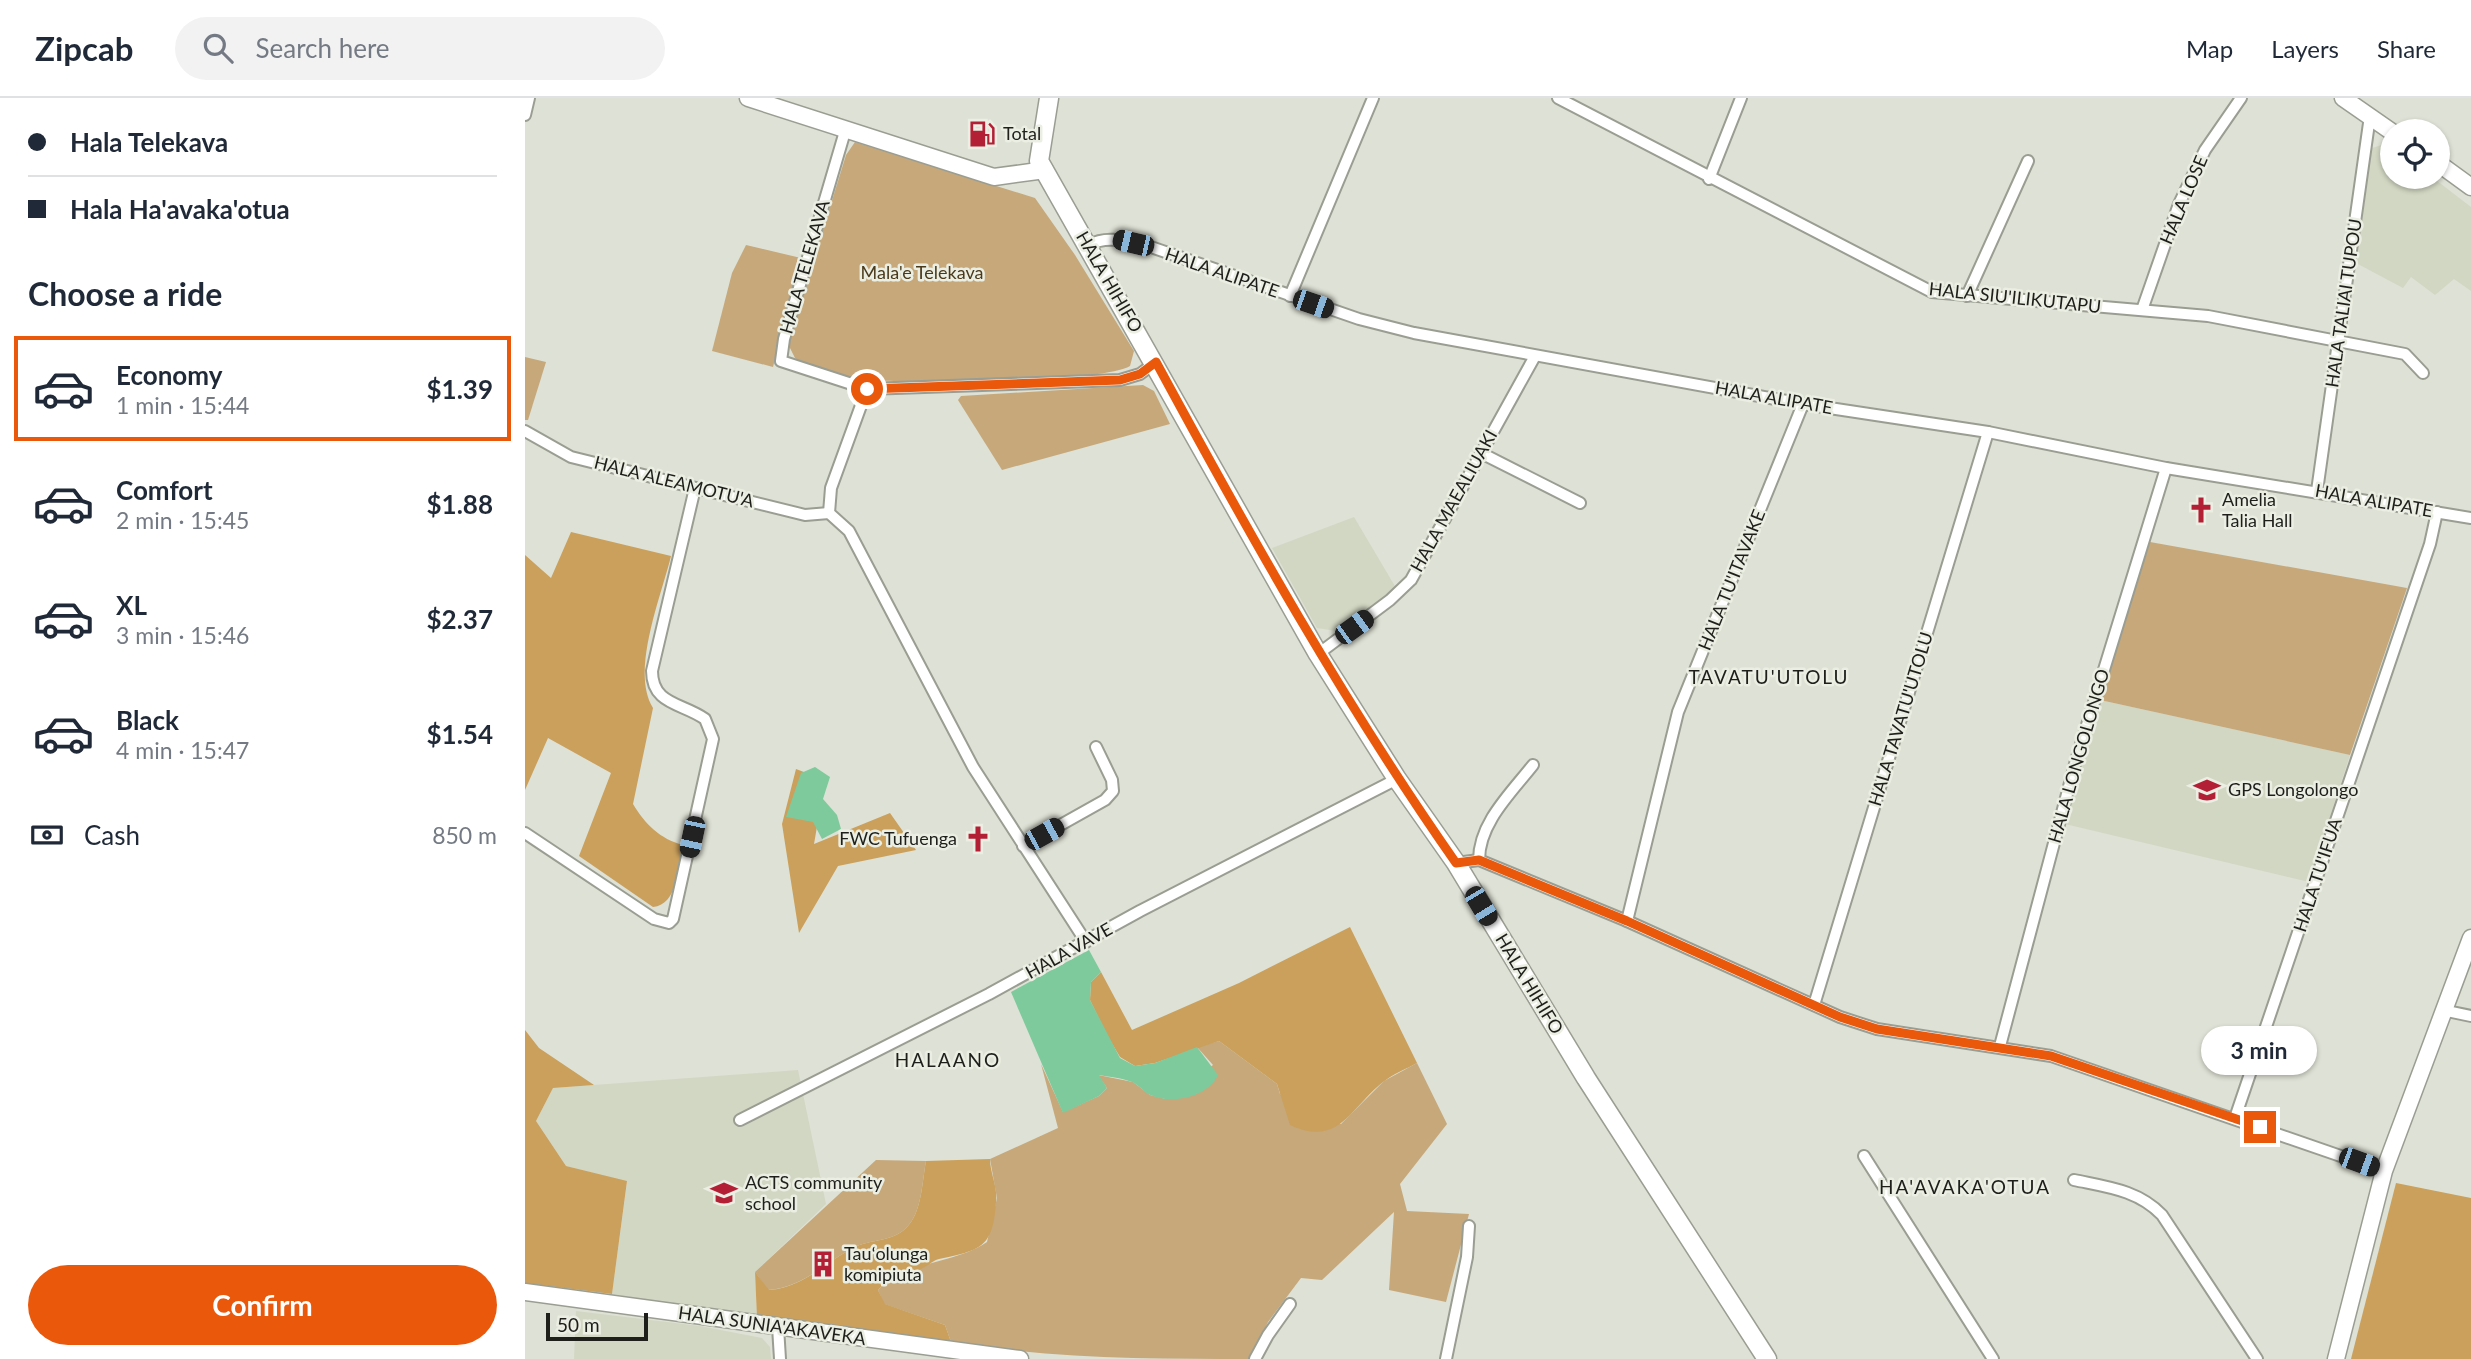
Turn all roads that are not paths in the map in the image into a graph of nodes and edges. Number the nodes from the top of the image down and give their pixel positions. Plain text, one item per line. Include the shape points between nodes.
1 (529, 98) edge
2 (748, 98) edge
3 (1049, 98) edge
4 (1373, 98) edge
5 (1558, 98) edge
6 (1741, 98) edge
7 (2241, 98) edge
8 (2343, 98) edge
9 (525, 115) edge
10 (2370, 116) junction
11 (2380, 123) edge
12 (846, 128) junction
13 (2028, 161) dead end
14 (1045, 170) junction
15 (2450, 172) edge
16 (1709, 179) junction
17 (2471, 187) edge
18 (1089, 245) junction
19 (1290, 296) junction
20 (1967, 296) junction
21 (2142, 310) junction
22 (2340, 339) junction
23 (1535, 356) junction
24 (1156, 362) junction
25 (2423, 373) dead end
26 (867, 389) junction
27 (1803, 404) junction
28 (525, 430) edge
29 (1988, 432) junction
30 (1481, 453) junction
31 (2166, 468) junction
32 (695, 488) junction
33 (2317, 491) junction
34 (1580, 503) dead end
35 (2437, 512) junction
36 (829, 513) junction
37 (2471, 518) edge
38 (1318, 654) junction
39 (1096, 747) dead end
40 (1533, 765) dead end
41 (1397, 779) junction
42 (525, 833) edge
43 (1023, 846) junction
44 (1479, 860) junction
45 (1456, 863) junction
46 (1627, 921) junction
47 (2471, 937) edge
48 (1086, 943) junction
49 (1814, 1005) junction
50 (2442, 1010) junction
51 (2471, 1016) edge
52 (2000, 1046) junction
53 (2235, 1118) junction
54 (740, 1120) dead end
55 (1864, 1156) dead end
56 (2384, 1171) junction
57 (2074, 1181) dead end
58 (1469, 1226) dead end
59 (525, 1292) edge
60 (1290, 1304) dead end
61 (778, 1327) junction
62 (780, 1359) edge
63 (1020, 1359) edge
64 (1255, 1359) edge
65 (1446, 1359) edge
66 (1767, 1359) edge
67 (1993, 1359) edge
68 (2257, 1359) edge
69 (2336, 1359) edge

1 - 9 street
2 - 12 street
3 - 14 main road via 1039,150
4 - 19 street
5 - 16 street, HALA SIU'ILIKUTAPU
6 - 16 street
7 - 21 street, HALA LOSE via 2205,150 2179,204
8 - 10 street
10 - 11 street
10 - 22 street, HALA TALIAI TUPOU
12 - 14 street via 994,177
12 - 26 street, HALA TELEKAVA via 781,361
13 - 20 street
14 - 18 main road, HALA HIHIFO
15 - 17 street
16 - 20 street, HALA SIU'ILIKUTAPU via 1917,287
18 - 19 street, HALA ALIPATE via 1115,239 1151,247
18 - 24 main road, HALA HIHIFO
19 - 23 street, HALA ALIPATE via 1403,330
20 - 21 street, HALA SIU'ILIKUTAPU
21 - 22 street, HALA SIU'ILIKUTAPU via 2208,316
22 - 25 street, HALA SIU'ILIKUTAPU via 2405,354
22 - 33 street, HALA TALIAI TUPOU
23 - 27 street, HALA ALIPATE
23 - 30 street, HALA MAEALIUAKI
24 - 26 street, HALA TELEKAVA via 1140,374 1120,380
24 - 38 main road, HALA HIHIFO
26 - 36 street via 831,488
27 - 29 street, HALA ALIPATE
27 - 46 street, HALA TU'ITAVAKE via 1678,712
28 - 32 street, HALA ALEAMOTU'A via 571,457
29 - 31 street, HALA ALIPATE
29 - 49 street, HALA TAVATU'UTOLU
30 - 34 street
30 - 38 street, HALA MAEALIUAKI via 1411,580
31 - 33 street, HALA ALIPATE
31 - 52 street, HALA LONGOLONGO via 2075,764
32 - 36 street, HALA ALEAMOTU'A via 805,515
32 - 42 street via 652,681 668,703 705,719 713,739 677,911 669,923 654,919
33 - 35 street, HALA ALIPATE
35 - 37 street, HALA ALIPATE
35 - 53 street, HALA TU'IFUA
36 - 43 street via 849,531 973,767
38 - 41 main road, HALA HIHIFO
39 - 43 street via 1113,791 1105,800
40 - 44 street via 1492,817 1479,844
41 - 45 main road, HALA HIHIFO
41 - 48 street, HALA VAVE
43 - 48 street
44 - 45 street
44 - 46 street
45 - 66 main road, HALA HIHIFO via 1586,1078
46 - 49 street
47 - 50 street
48 - 54 street, HALA VAVE
49 - 52 street via 1877,1029
50 - 51 street
50 - 56 street
52 - 53 street via 2051,1056
53 - 56 street
55 - 67 street
56 - 69 street
57 - 68 street via 2148,1200
58 - 65 street
59 - 61 street, HALA SUNIA'AKAVEKA
60 - 64 street
61 - 62 street
61 - 63 street, HALA SUNIA'AKAVEKA

